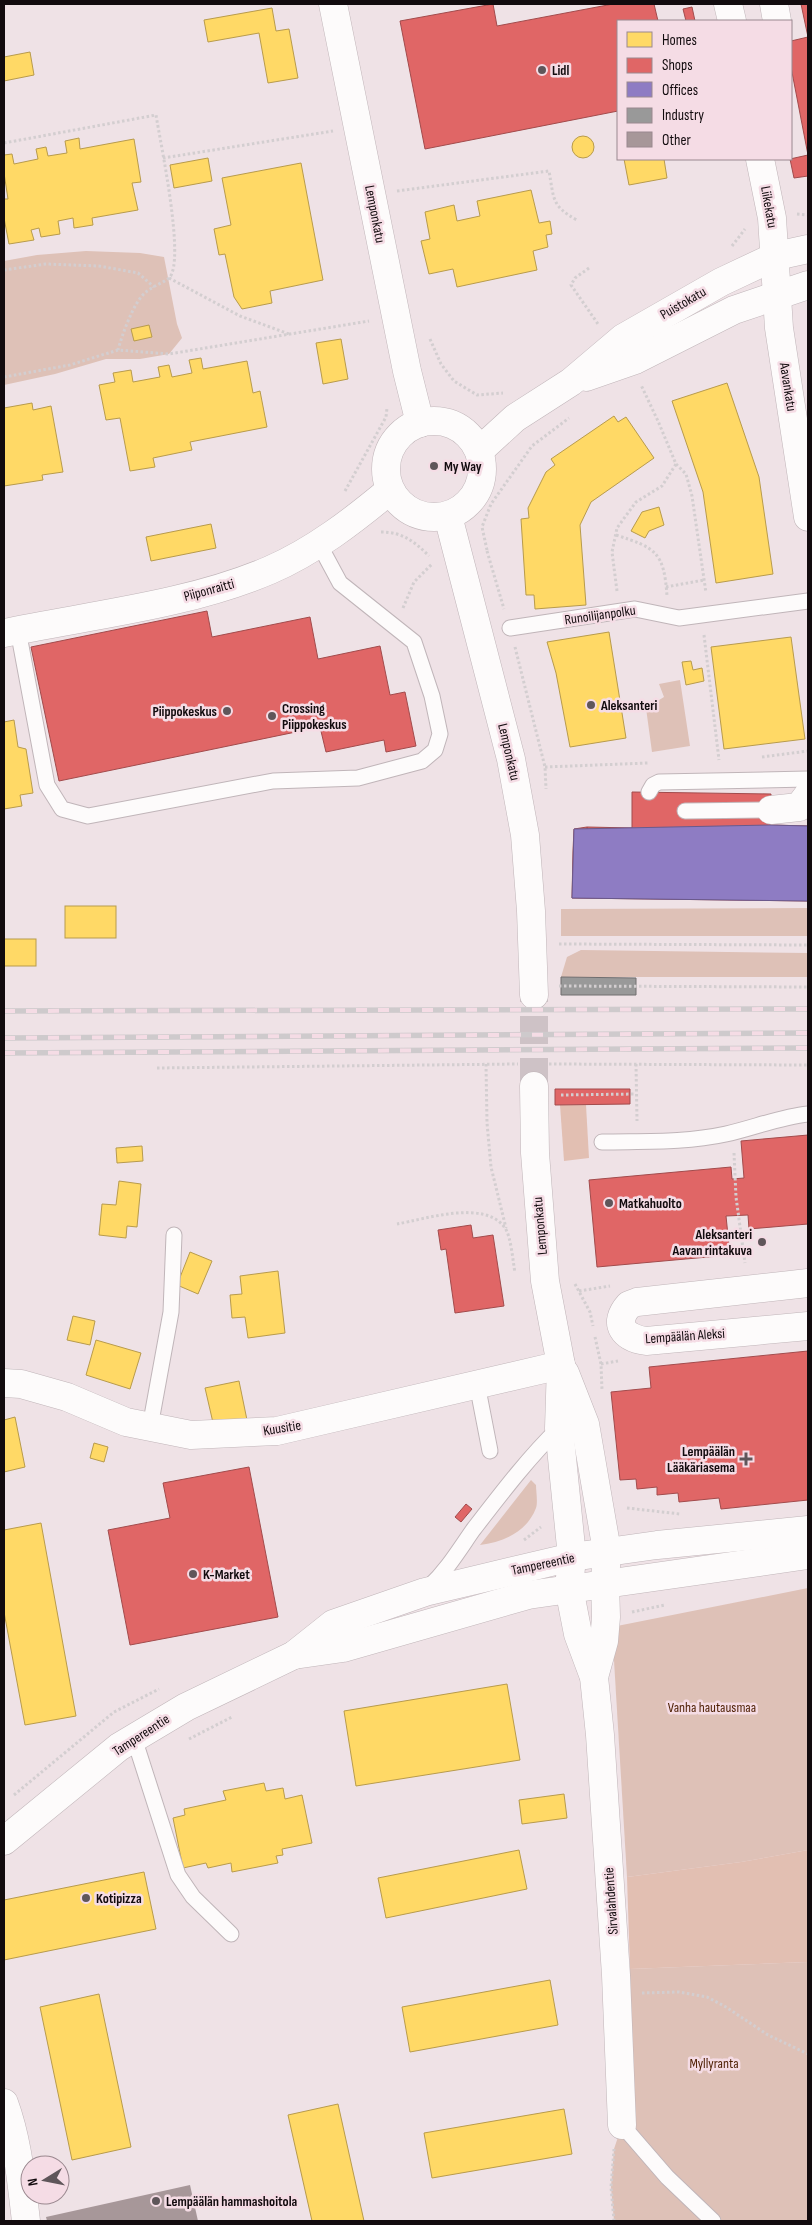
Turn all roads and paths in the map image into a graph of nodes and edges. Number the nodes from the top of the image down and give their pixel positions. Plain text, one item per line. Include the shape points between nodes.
1 (333, 4) edge
2 (728, 4) edge
3 (774, 4) edge
4 (732, 20) edge
5 (777, 20) edge
6 (337, 131) dead end
7 (4, 143) edge
8 (163, 158) junction
9 (760, 160) edge
10 (392, 192) dead end
11 (577, 220) dead end
12 (808, 250) edge
13 (776, 256) junction
14 (588, 268) dead end
15 (4, 270) edge
16 (169, 278) junction
17 (808, 285) edge
18 (154, 287) junction
19 (778, 295) junction
20 (376, 320) dead end
21 (601, 328) dead end
22 (289, 334) junction
23 (118, 350) junction
24 (4, 377) edge
25 (637, 378) dead end
26 (571, 382) junction
27 (388, 401) dead end
28 (574, 414) dead end
29 (420, 423) junction
30 (479, 450) junction
31 (676, 464) junction
32 (390, 490) junction
33 (356, 516) junction
34 (448, 516) junction
35 (808, 518) edge
36 (616, 535) junction
37 (319, 544) junction
38 (447, 559) junction
39 (704, 580) junction
40 (666, 587) junction
41 (808, 601) edge
42 (620, 612) junction
43 (705, 614) junction
44 (664, 616) junction
45 (397, 627) junction
46 (510, 628) dead end
47 (11, 631) edge
48 (719, 761) dead end
49 (808, 779) edge
50 (650, 792) dead end
51 (808, 795) edge
52 (771, 810) joint
53 (685, 811) dead end
54 (554, 944) dead end
55 (808, 944) edge
56 (808, 987) edge
57 (544, 990) joint
58 (486, 1064) junction
59 (636, 1064) junction
60 (808, 1065) edge
61 (157, 1068) dead end
62 (533, 1071) junction
63 (636, 1094) junction
64 (569, 1095) dead end
65 (808, 1114) edge
66 (733, 1132) junction
67 (640, 1141) junction
68 (602, 1142) dead end
69 (396, 1224) dead end
70 (506, 1228) junction
71 (174, 1235) dead end
72 (745, 1265) dead end
73 (517, 1282) dead end
74 (808, 1283) edge
75 (808, 1326) edge
76 (561, 1365) junction
77 (4, 1383) edge
78 (477, 1384) junction
79 (150, 1427) junction
80 (559, 1428) junction
81 (490, 1451) dead end
82 (602, 1513) junction
83 (690, 1516) dead end
84 (808, 1530) edge
85 (607, 1551) junction
86 (808, 1555) edge
87 (572, 1557) junction
88 (605, 1582) junction
89 (569, 1588) junction
90 (425, 1592) junction
91 (674, 1603) dead end
92 (606, 1617) junction
93 (294, 1655) junction
94 (594, 1677) junction
95 (237, 1715) dead end
96 (134, 1738) junction
97 (184, 1741) dead end
98 (4, 1841) edge
99 (231, 1934) dead end
100 (617, 1994) junction
101 (808, 2054) edge
102 (4, 2103) edge
103 (622, 2125) junction
104 (26, 2221) edge
105 (614, 2221) edge
106 (712, 2221) edge

1 - 29 street, Lemponkatu
2 - 4 street
3 - 5 street
6 - 8 path
7 - 8 path via 156,115
8 - 16 path via 175,230 175,267
9 - 13 street, Liikekatu
10 - 11 path via 549,171 560,211
12 - 13 street, Puistokatu
13 - 19 street, Aavankatu
13 - 26 street, Puistokatu via 721,282 623,338
14 - 21 path via 571,284
15 - 18 path via 46,264 99,266 138,273
16 - 18 path
16 - 22 path via 240,316
17 - 19 street, Puistokatu
18 - 23 path via 144,293 122,334
19 - 26 street, Puistokatu via 734,310 635,360
19 - 35 street, Aavankatu via 784,361
20 - 22 path
22 - 23 path via 169,354
23 - 24 path via 70,365
25 - 31 path
26 - 30 street, Puistokatu via 515,418
27 - 33 path via 386,417 342,496
28 - 38 path via 532,446 491,504 482,527 487,550
29 - 30 street via 448,423 472,438
29 - 32 street via 405,430 394,442 387,458
30 - 34 street via 483,466 481,483 463,509
31 - 36 path via 662,486 636,502 616,528
31 - 39 path via 686,474 692,496
32 - 33 street, Piiponraitti
32 - 34 street via 398,501 421,516
33 - 37 street, Piiponraitti
33 - 38 path via 368,532 391,532 412,539
34 - 38 street, Lemponkatu
36 - 40 path via 654,551 662,561
36 - 42 path via 613,560
37 - 45 lane via 340,583
37 - 47 street, Piiponraitti via 272,569 225,588
38 - 45 path via 414,582
38 - 57 street, Lemponkatu via 512,759
39 - 40 path
39 - 43 path
40 - 44 path
41 - 43 lane, Runoilijanpolku
42 - 44 lane, Runoilijanpolku via 644,610
42 - 46 lane, Runoilijanpolku
43 - 44 lane, Runoilijanpolku via 679,618
43 - 48 path
45 - 47 lane via 414,642 423,663 440,734 435,750 422,761 358,778 273,781 88,816 62,809 47,785
49 - 50 lane via 659,782
51 - 52 street via 799,807
52 - 53 lane
54 - 55 path
56 - 57 path
58 - 61 path
58 - 62 path
58 - 70 path via 491,1167
59 - 60 path
59 - 62 path
59 - 63 path
62 - 76 street, Lemponkatu via 545,1281
63 - 64 path
63 - 67 path
65 - 66 lane
66 - 67 lane via 680,1141
66 - 72 path via 736,1197
67 - 68 lane
69 - 70 path via 474,1211 492,1215
70 - 73 path
71 - 79 lane via 171,1312
74 - 75 street, Lempäälän Aleksi via 637,1302 629,1305 621,1318 627,1335 646,1340
76 - 78 street, Kuusitie
76 - 80 street, Lemponkatu
76 - 82 street, Lemponkatu via 585,1424
77 - 79 street, Kuusitie via 48,1392 126,1422
78 - 79 street, Kuusitie via 277,1431 191,1435
78 - 81 lane
80 - 87 street, Lemponkatu
80 - 90 lane via 473,1530 446,1571
82 - 83 path via 630,1508
82 - 85 street, Lemponkatu
84 - 85 street, Tampereentie
85 - 87 street, Tampereentie
85 - 88 street, Lemponkatu
86 - 88 street, Tampereentie
87 - 89 street, Lemponkatu
87 - 90 street, Tampereentie
88 - 89 street, Tampereentie
88 - 92 street, Sirvalahdentie
89 - 93 street, Tampereentie via 528,1595 343,1648
89 - 94 street, Sirvalahdentie via 578,1634
90 - 93 street, Tampereentie via 333,1624
91 - 92 path
92 - 94 street, Sirvalahdentie via 604,1641
93 - 96 street, Tampereentie via 186,1707
94 - 100 street, Sirvalahdentie
95 - 97 path
96 - 98 street, Tampereentie
96 - 99 lane via 178,1875 193,1897
100 - 101 path via 678,1992 707,1997 768,2035
100 - 103 street, Sirvalahdentie
102 - 104 street via 20,2163
103 - 105 path via 614,2149
103 - 106 lane via 667,2177

